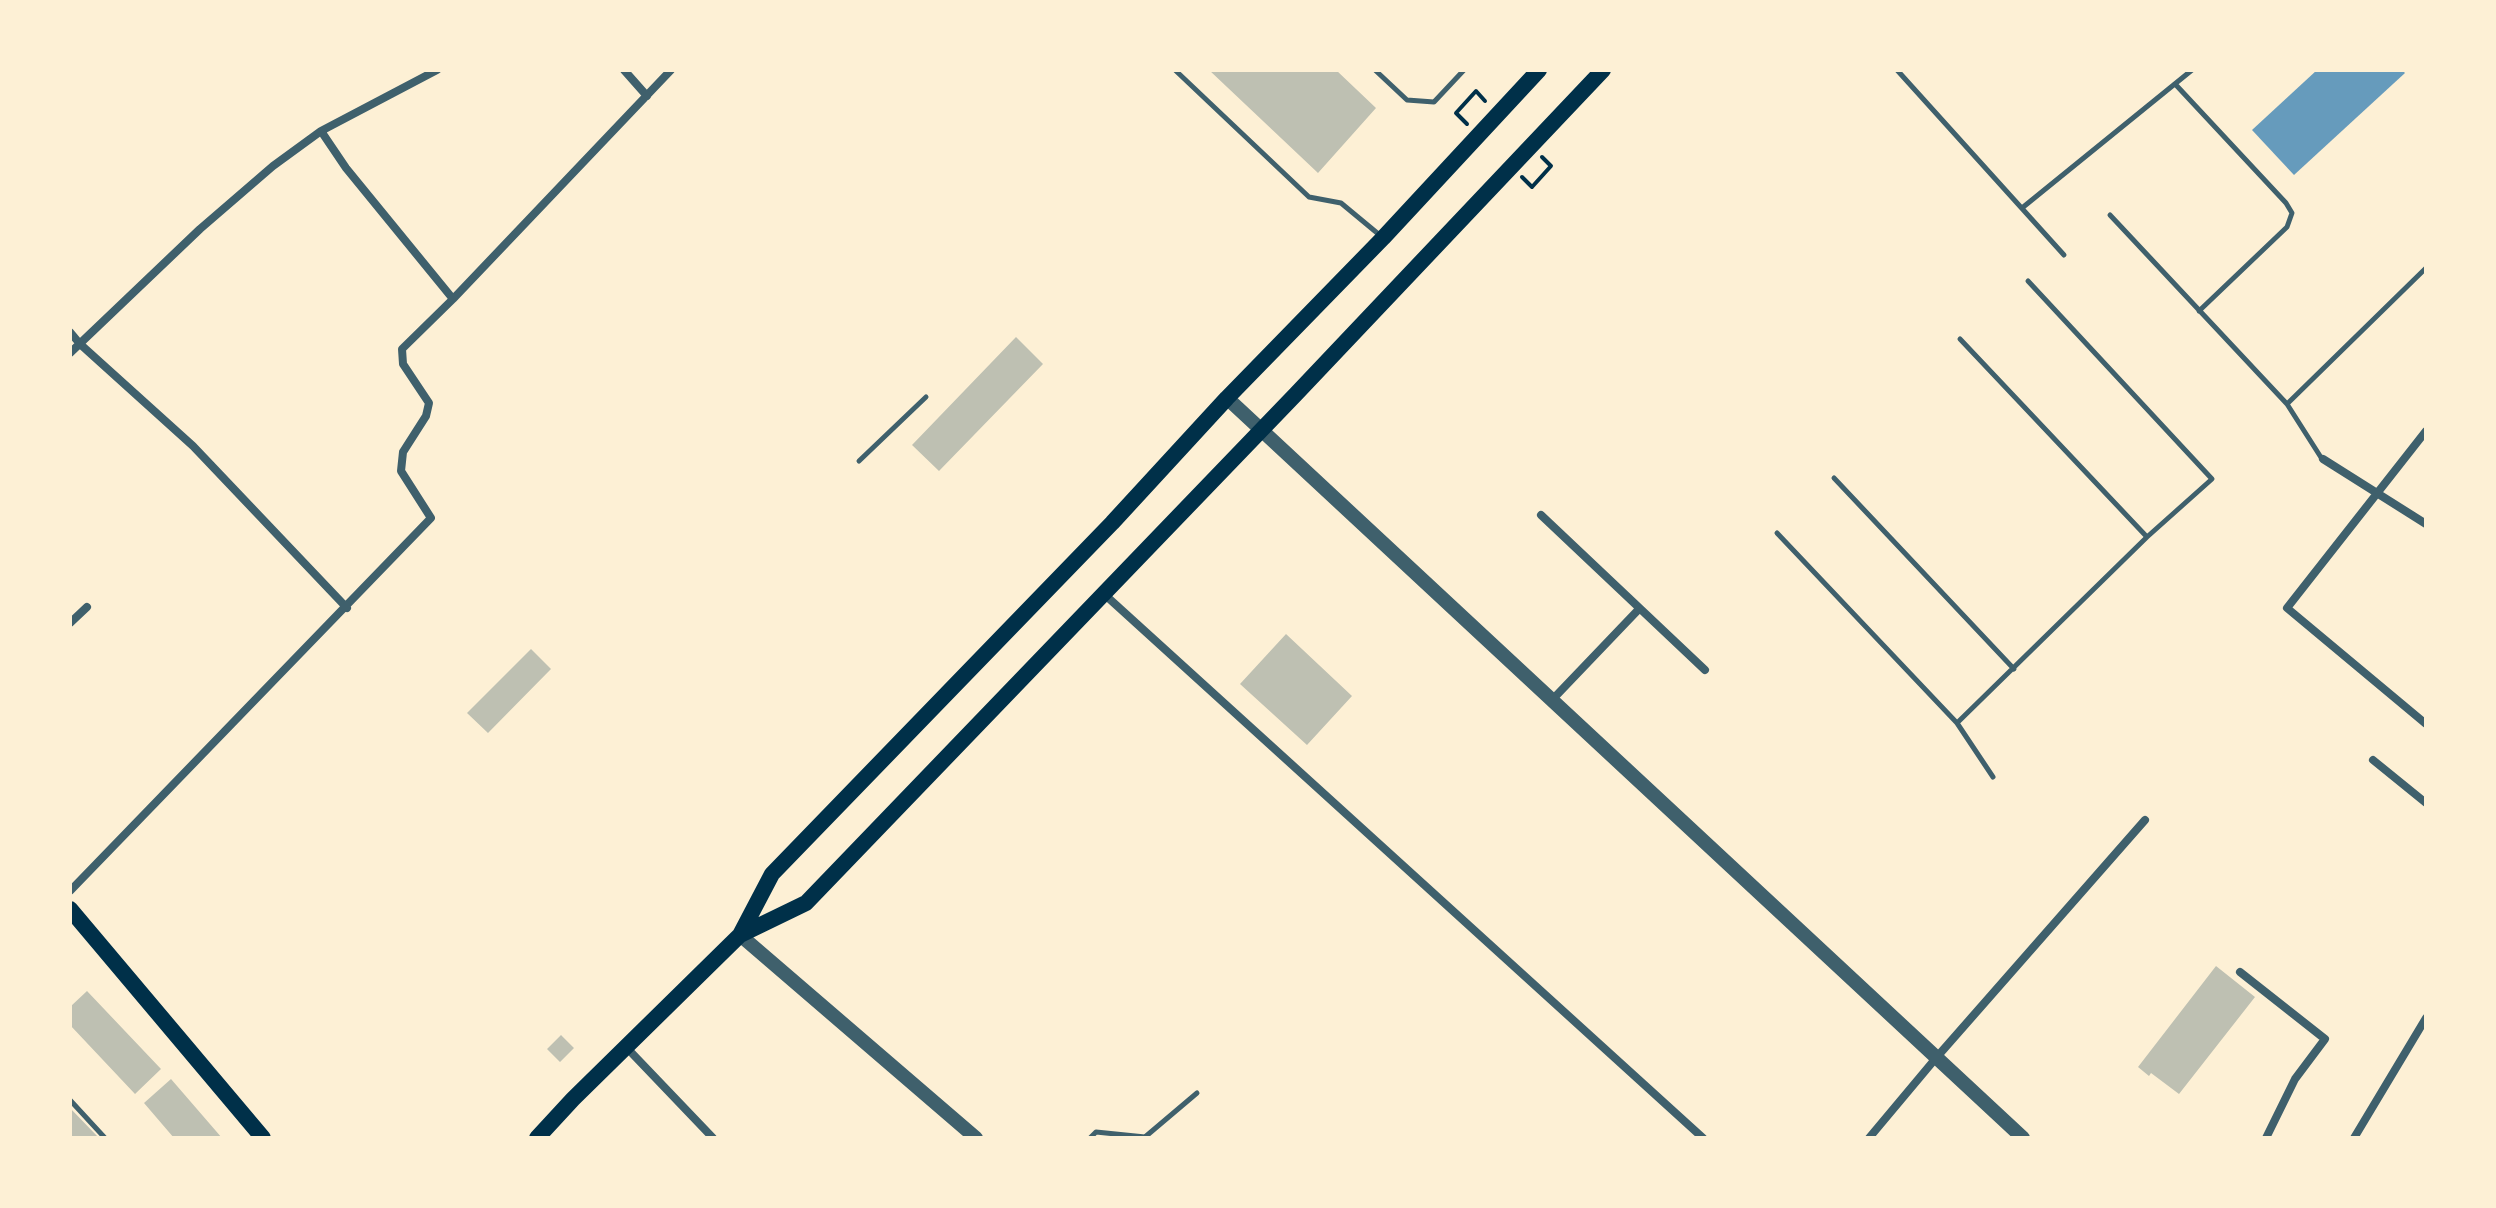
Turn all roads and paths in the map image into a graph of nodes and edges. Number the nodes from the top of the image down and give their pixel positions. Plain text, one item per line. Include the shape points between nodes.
1 (437, 70) edge
2 (624, 70) edge
3 (671, 70) edge
4 (1175, 70) edge
5 (1375, 70) edge
6 (1464, 70) edge
7 (1539, 70) edge
8 (1603, 70) edge
9 (1897, 70) edge
10 (2192, 70) edge
11 (2176, 85) junction
12 (1476, 91) dead end
13 (647, 96) junction
14 (1471, 127) dead end
15 (321, 131) junction
16 (1551, 166) dead end
17 (1516, 171) dead end
18 (2022, 208) junction
19 (2110, 215) dead end
20 (1383, 238) junction
21 (2064, 255) dead end
22 (2426, 268) edge
23 (2028, 281) dead end
24 (453, 299) junction
25 (2199, 311) junction
26 (70, 332) edge
27 (1960, 339) dead end
28 (80, 344) junction
29 (70, 353) edge
30 (926, 397) dead end
31 (1227, 398) junction
32 (2287, 404) junction
33 (1261, 429) junction
34 (2426, 431) edge
35 (2323, 459) joint
36 (859, 461) dead end
37 (1834, 478) dead end
38 (2376, 492) junction
39 (1541, 515) dead end
40 (2426, 524) edge
41 (1777, 533) dead end
42 (2147, 537) junction
43 (1104, 594) junction
44 (87, 607) dead end
45 (347, 608) junction
46 (1639, 609) junction
47 (70, 623) edge
48 (2014, 669) junction
49 (1705, 670) dead end
50 (1552, 700) junction
51 (1957, 723) junction
52 (2426, 724) edge
53 (2373, 760) dead end
54 (1993, 777) dead end
55 (2426, 803) edge
56 (2145, 820) dead end
57 (70, 891) edge
58 (71, 913) edge
59 (740, 935) junction
60 (2240, 972) dead end
61 (2426, 1018) edge
62 (625, 1047) junction
63 (1936, 1058) junction
64 (1197, 1093) dead end
65 (70, 1100) edge
66 (105, 1138) edge
67 (263, 1138) edge
68 (537, 1138) edge
69 (713, 1138) edge
70 (976, 1138) edge
71 (1090, 1138) edge
72 (1703, 1138) edge
73 (1869, 1138) edge
74 (2023, 1138) edge
75 (2266, 1138) edge
76 (2354, 1138) edge

1 - 15 street
2 - 13 street
3 - 13 street
4 - 20 lane via 1309,197 1341,203
5 - 6 lane via 1407,100 1434,102
7 - 20 main road
8 - 33 main road
9 - 18 lane
10 - 11 lane
11 - 18 lane
11 - 25 lane via 2292,213 2287,227
12 - 14 path via 1456,113
13 - 24 street
15 - 24 street
15 - 28 street via 200,229
16 - 17 path via 1532,187
18 - 21 lane
19 - 25 lane
20 - 31 main road
22 - 32 lane
23 - 42 lane via 2212,479
24 - 45 street via 402,349 403,364 429,403 403,452 401,471 431,518
25 - 32 lane
26 - 28 street
27 - 42 lane
28 - 29 street
28 - 45 street via 193,446
30 - 36 lane
31 - 33 street
31 - 59 main road via 772,874
32 - 35 lane
33 - 43 main road
33 - 50 street
34 - 38 street
35 - 38 street
37 - 48 lane
38 - 40 street
38 - 52 street via 2287,608
39 - 46 street
41 - 51 lane
42 - 48 lane
43 - 59 main road via 806,903
43 - 72 street
44 - 47 street
45 - 57 street
46 - 49 street
46 - 50 street
48 - 51 lane
50 - 63 street
51 - 54 lane
53 - 55 street
56 - 63 street
58 - 67 main road
59 - 62 main road
59 - 70 street
60 - 75 street via 2325,1039 2295,1079
61 - 76 street
62 - 68 main road
62 - 69 street
63 - 73 street
63 - 74 street
64 - 71 lane via 1145,1137 1096,1132
65 - 66 lane

